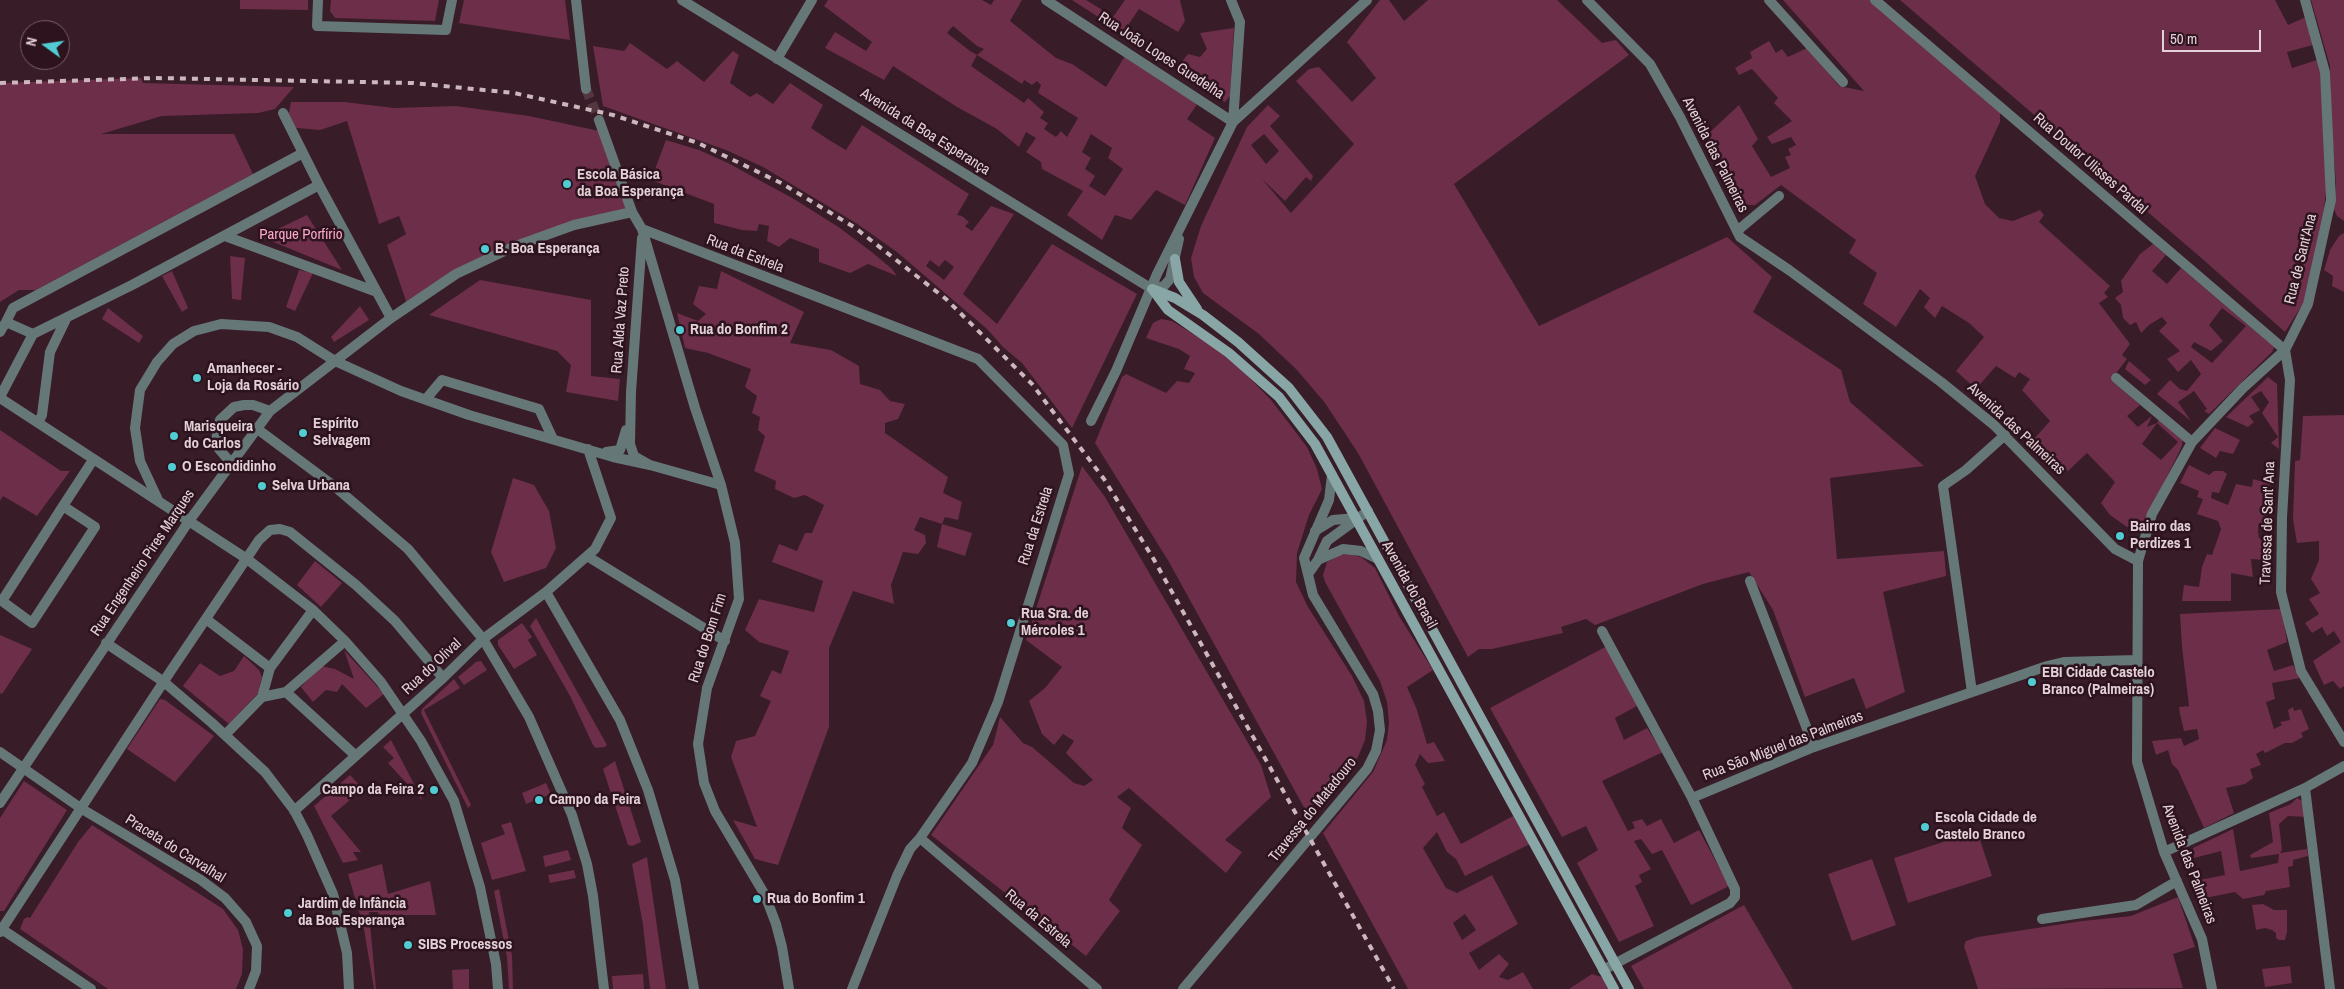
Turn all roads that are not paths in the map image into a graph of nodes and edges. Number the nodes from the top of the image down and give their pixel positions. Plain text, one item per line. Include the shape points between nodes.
1 (318, 0) edge
2 (452, 0) edge
3 (576, 0) edge
4 (682, 0) edge
5 (812, 0) edge
6 (1046, 0) edge
7 (1231, 0) edge
8 (1367, 0) edge
9 (1586, 0) edge
10 (1768, 0) edge
11 (1875, 0) edge
12 (2305, 0) edge
13 (777, 59) junction
14 (1843, 82) dead end
15 (586, 89) tunnel mouth
16 (283, 113) dead end
17 (599, 120) tunnel mouth
18 (1233, 122) junction
19 (303, 153) junction
20 (319, 186) junction
21 (1779, 196) dead end
22 (632, 212) junction
23 (1183, 223) junction
24 (642, 229) junction
25 (1737, 231) junction
26 (225, 236) junction
27 (1175, 259) junction
28 (1152, 289) junction
29 (377, 292) junction
30 (1203, 316) junction
31 (67, 317) junction
32 (391, 318) junction
33 (6, 322) junction
34 (0, 332) edge
35 (32, 334) junction
36 (2285, 350) junction
37 (335, 361) junction
38 (2116, 378) dead end
39 (0, 398) edge
40 (426, 399) junction
41 (270, 412) junction
42 (630, 412) junction
43 (1091, 421) dead end
44 (38, 423) junction
45 (256, 428) junction
46 (2005, 435) junction
47 (553, 439) junction
48 (2192, 442) junction
49 (588, 450) junction
50 (93, 460) junction
51 (231, 463) junction
52 (650, 465) junction
53 (1332, 474) junction
54 (721, 485) junction
55 (159, 503) junction
56 (63, 506) junction
57 (1368, 511) junction
58 (1356, 518) junction
59 (189, 521) junction
60 (1315, 531) junction
61 (591, 553) junction
62 (247, 559) junction
63 (1378, 559) junction
64 (1318, 560) junction
65 (2138, 561) junction
66 (1308, 574) junction
67 (1750, 581) dead end
68 (546, 592) junction
69 (313, 610) junction
70 (206, 619) junction
71 (1602, 631) dead end
72 (483, 639) junction
73 (345, 641) junction
74 (725, 641) junction
75 (106, 644) junction
76 (2136, 660) junction
77 (270, 668) junction
78 (443, 678) junction
79 (164, 682) junction
80 (286, 692) junction
81 (1972, 692) junction
82 (262, 697) junction
83 (402, 715) junction
84 (225, 735) junction
85 (2344, 742) edge
86 (1814, 747) junction
87 (0, 752) edge
88 (356, 756) junction
89 (2344, 766) edge
90 (23, 768) junction
91 (2304, 788) junction
92 (1692, 798) junction
93 (0, 803) edge
94 (82, 809) junction
95 (294, 811) junction
96 (920, 838) junction
97 (2164, 852) junction
98 (2177, 881) junction
99 (2042, 919) dead end
100 (1, 930) edge
101 (1615, 964) junction
102 (1603, 970) junction
103 (91, 989) edge
104 (249, 989) edge
105 (350, 989) edge
106 (498, 989) edge
107 (604, 989) edge
108 (694, 989) edge
109 (789, 989) edge
110 (852, 989) edge
111 (1097, 989) edge
112 (1182, 989) edge
113 (1614, 989) edge
114 (1629, 989) edge
115 (2212, 989) edge
116 (2330, 989) edge

1 - 2 street via 317,26 446,30
3 - 15 street
4 - 13 street, Avenida da Boa Esperança
5 - 13 street
6 - 18 street, Rua João Lopes Guedelha
7 - 18 street via 1240,22
8 - 18 street
9 - 25 street, Avenida das Palmeiras via 1650,64
10 - 14 street
11 - 36 street, Rua Doutor Ulisses Pardal
12 - 36 street, Rua de Sant'Ana via 2325,72 2331,200 2308,304
13 - 28 street, Avenida da Boa Esperança
16 - 19 street
17 - 22 street, Rua do Bom Fim
18 - 23 street
19 - 20 street
19 - 33 street via 13,308
20 - 26 street
20 - 29 street
21 - 25 street
22 - 24 street, Rua do Bom Fim
22 - 32 street via 574,225 513,247 456,274
23 - 27 street
23 - 28 street
24 - 42 street, Rua Alda Vaz Preto
24 - 54 street, Rua do Bom Fim via 694,408
24 - 96 street, Rua da Estrela via 978,359 1063,445 1069,474 998,702 972,763
25 - 46 street, Avenida das Palmeiras via 1740,237 1941,382
26 - 29 street
26 - 31 street
27 - 28 street via 1170,279 1164,286
27 - 30 main road, Avenida do Brasil via 1179,282
28 - 30 main road, Avenida do Brasil via 1175,298
28 - 43 street
28 - 53 main road, Avenida do Brasil via 1168,310 1229,353 1279,397 1316,444
29 - 32 street
30 - 57 main road, Avenida do Brasil via 1238,342 1289,388 1327,437
31 - 35 street
31 - 44 street via 50,352 42,415
32 - 37 street
33 - 34 street
33 - 35 street
35 - 39 street
36 - 48 street, Rua de Sant'Ana via 2243,388
36 - 85 street, Travessa de Sant' Ana via 2290,380 2281,592 2301,671
37 - 40 street
37 - 41 street, Rua Engenheiro Pires Marques
37 - 55 street via 296,337 269,327 245,324 212,326 194,331 173,344 156,362 140,390 135,428 140,461
38 - 48 street
39 - 44 street
40 - 47 street
40 - 47 street via 442,380 538,409
41 - 45 street, Rua Engenheiro Pires Marques
41 - 51 street via 244,405 234,408 220,420 216,440
42 - 49 street via 620,450
42 - 52 street via 630,444 634,456
44 - 50 street
45 - 51 street, Rua Engenheiro Pires Marques
45 - 72 street via 334,486 408,549
46 - 65 street, Avenida das Palmeiras via 2115,548
46 - 81 street via 1943,486
47 - 49 street
48 - 65 street, Rua de Sant'Ana via 2152,514
49 - 52 street
49 - 61 street via 611,518
50 - 55 street
50 - 56 street
51 - 59 street, Rua Engenheiro Pires Marques
52 - 54 street
53 - 58 main road, Avenida do Brasil
53 - 60 street, Travessa do Matadouro via 1328,500
54 - 74 street, Rua do Bom Fim via 735,543 739,599
55 - 59 street
56 - 56 street via 2,601 32,623 95,527
57 - 58 street
57 - 101 main road, Avenida do Brasil
58 - 60 street via 1333,520
58 - 63 main road, Avenida do Brasil
58 - 64 street via 1327,541
59 - 62 street
59 - 75 street, Rua Engenheiro Pires Marques
60 - 66 street, Travessa do Matadouro via 1304,558
61 - 68 street, Rua do Olival
61 - 74 street
62 - 69 street
62 - 70 street
62 - 78 street via 270,530 290,532 395,621
63 - 64 street via 1361,551 1343,549
63 - 102 main road, Avenida do Brasil
64 - 66 street
65 - 76 street, Avenida das Palmeiras
66 - 112 street, Travessa do Matadouro via 1313,595 1373,694 1380,730 1376,751 1367,769
67 - 86 street
68 - 72 street, Rua do Olival
68 - 108 street via 620,720 648,790 675,880
69 - 73 street
69 - 77 street
70 - 77 street
70 - 79 street
71 - 92 street
72 - 78 street, Rua do Olival
72 - 107 street via 529,717 572,815 593,896
73 - 80 street
73 - 83 street via 381,682
74 - 109 street, Rua do Bom Fim via 701,713 698,744 704,783 715,811 765,895 782,947
75 - 79 street
75 - 90 street, Rua Engenheiro Pires Marques
76 - 81 street, Rua São Miguel das Palmeiras via 2064,662
76 - 97 street, Avenida das Palmeiras via 2137,762
77 - 82 street
78 - 83 street, Rua do Olival
79 - 84 street
79 - 94 street
80 - 82 street
80 - 88 street
81 - 86 street, Rua São Miguel das Palmeiras
82 - 84 street
83 - 88 street, Rua do Olival
83 - 106 street via 421,741 454,801 480,887
84 - 95 street via 265,772
86 - 92 street, Rua São Miguel das Palmeiras
87 - 90 street, Praceta do Carvalhal
88 - 95 street, Rua do Olival
89 - 91 street
90 - 93 street, Rua Engenheiro Pires Marques
90 - 94 street, Praceta do Carvalhal
91 - 97 street
91 - 116 street
92 - 101 street, Rua São Miguel das Palmeiras via 1735,897
94 - 100 street
94 - 104 street, Praceta do Carvalhal via 201,880 225,898 246,922 257,946 256,971
95 - 105 street via 333,894 347,953
96 - 110 street via 910,849
96 - 111 street, Rua da Estrela
97 - 98 street, Avenida das Palmeiras
98 - 99 street via 2136,905
98 - 115 street, Avenida das Palmeiras via 2202,939
100 - 103 street
101 - 102 street, Rua São Miguel das Palmeiras
101 - 114 main road, Avenida do Brasil
102 - 113 main road, Avenida do Brasil

